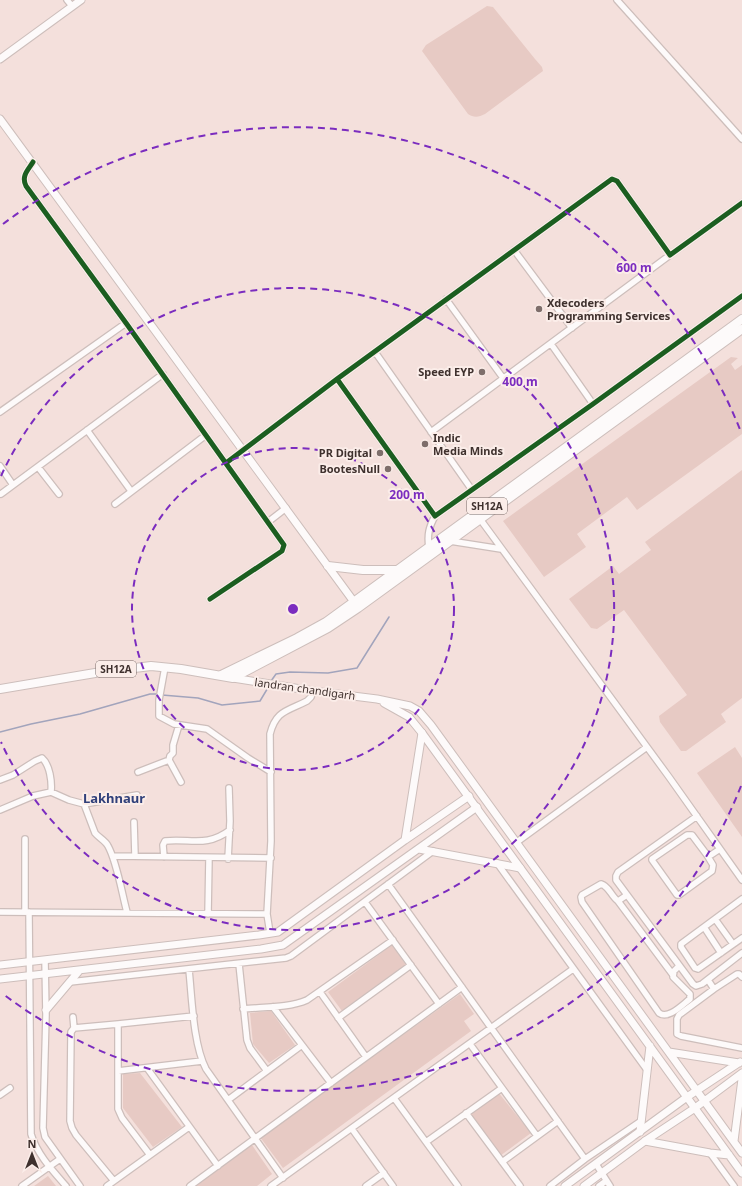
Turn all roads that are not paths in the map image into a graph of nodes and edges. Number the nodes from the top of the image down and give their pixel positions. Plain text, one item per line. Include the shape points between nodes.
1 (67, 0) edge
2 (81, 0) edge
3 (618, 0) edge
4 (72, 6) junction
5 (0, 59) edge
6 (0, 119) edge
7 (742, 139) edge
8 (33, 162) junction
9 (742, 203) edge
10 (514, 250) junction
11 (670, 256) junction
12 (742, 296) edge
13 (446, 299) junction
14 (742, 319) edge
15 (126, 323) junction
16 (572, 328) junction
17 (742, 329) edge
18 (551, 344) junction
19 (375, 352) junction
20 (162, 374) junction
21 (503, 378) junction
22 (337, 379) junction
23 (593, 404) junction
24 (0, 412) edge
25 (87, 430) junction
26 (431, 432) junction
27 (206, 435) junction
28 (244, 451) junction
29 (226, 463) junction
30 (0, 466) edge
31 (38, 467) junction
32 (13, 485) junction
33 (472, 490) junction
34 (131, 491) junction
35 (0, 494) edge
36 (59, 494) dead end
37 (115, 504) dead end
38 (286, 508) junction
39 (435, 516) junction
40 (478, 517) junction
41 (268, 522) junction
42 (450, 541) junction
43 (429, 547) junction
44 (501, 549) junction
45 (328, 566) junction
46 (398, 570) junction
47 (210, 599) dead end
48 (356, 605) junction
49 (165, 667) junction
50 (221, 675) junction
51 (233, 678) junction
52 (0, 689) edge
53 (313, 691) junction
54 (377, 699) junction
55 (179, 725) junction
56 (422, 733) junction
57 (647, 746) junction
58 (169, 760) junction
59 (138, 772) dead end
60 (271, 772) junction
61 (0, 780) edge
62 (181, 782) dead end
63 (229, 788) dead end
64 (51, 792) junction
65 (137, 795) dead end
66 (469, 796) junction
67 (84, 804) junction
68 (477, 807) junction
69 (0, 810) edge
70 (697, 816) junction
71 (134, 822) dead end
72 (230, 830) junction
73 (25, 839) dead end
74 (405, 840) junction
75 (517, 842) junction
76 (419, 849) junction
77 (720, 849) junction
78 (433, 851) junction
79 (707, 855) junction
80 (113, 856) junction
81 (135, 856) junction
82 (164, 857) junction
83 (209, 858) junction
84 (228, 858) junction
85 (271, 858) junction
86 (497, 862) junction
87 (520, 868) junction
88 (742, 880) edge
89 (388, 884) junction
90 (627, 895) junction
91 (618, 901) junction
92 (741, 901) edge
93 (364, 902) junction
94 (0, 912) edge
95 (27, 912) junction
96 (127, 912) junction
97 (208, 914) junction
98 (267, 914) junction
99 (715, 919) junction
100 (704, 927) junction
101 (270, 934) junction
102 (742, 938) edge
103 (393, 940) junction
104 (734, 944) junction
105 (721, 953) junction
106 (742, 953) edge
107 (45, 960) junction
108 (30, 962) junction
109 (138, 964) junction
110 (238, 964) junction
111 (411, 965) junction
112 (0, 966) edge
113 (680, 966) junction
114 (573, 969) junction
115 (189, 970) junction
116 (79, 971) junction
117 (46, 974) junction
118 (137, 975) junction
119 (673, 975) junction
120 (30, 976) junction
121 (742, 977) edge
122 (0, 979) edge
123 (708, 980) junction
124 (70, 982) junction
125 (462, 987) junction
126 (714, 989) junction
127 (320, 992) junction
128 (439, 1004) junction
129 (272, 1006) junction
130 (243, 1009) junction
131 (46, 1010) junction
132 (194, 1016) junction
133 (73, 1017) dead end
134 (338, 1018) junction
135 (118, 1024) junction
136 (74, 1028) junction
137 (492, 1028) junction
138 (470, 1044) junction
139 (302, 1045) junction
140 (650, 1046) junction
141 (742, 1048) edge
142 (669, 1052) junction
143 (366, 1057) junction
144 (202, 1061) junction
145 (741, 1062) edge
146 (147, 1068) junction
147 (647, 1070) junction
148 (118, 1071) junction
149 (267, 1071) junction
150 (742, 1073) edge
151 (742, 1079) edge
152 (331, 1083) junction
153 (10, 1088) dead end
154 (502, 1088) junction
155 (697, 1091) junction
156 (0, 1095) edge
157 (687, 1097) junction
158 (394, 1098) junction
159 (228, 1100) junction
160 (704, 1101) junction
161 (695, 1108) junction
162 (466, 1113) junction
163 (558, 1121) junction
164 (641, 1121) junction
165 (189, 1127) junction
166 (352, 1129) junction
167 (640, 1132) junction
168 (537, 1136) junction
169 (255, 1138) junction
170 (645, 1141) junction
171 (734, 1141) junction
172 (426, 1142) junction
173 (710, 1153) junction
174 (742, 1153) edge
175 (150, 1155) junction
176 (729, 1155) junction
177 (60, 1159) junction
178 (585, 1159) junction
179 (502, 1162) junction
180 (596, 1164) junction
181 (218, 1166) junction
182 (49, 1167) junction
183 (384, 1173) junction
184 (742, 1173) edge
185 (602, 1174) junction
186 (283, 1178) junction
187 (114, 1181) junction
188 (608, 1184) edge
189 (22, 1186) edge
190 (66, 1186) edge
191 (80, 1186) edge
192 (107, 1186) edge
193 (190, 1186) edge
194 (271, 1186) edge
195 (366, 1186) edge
196 (393, 1186) edge
197 (458, 1186) edge
198 (520, 1186) edge
199 (550, 1186) edge
200 (565, 1186) edge
201 (584, 1186) edge
202 (599, 1186) edge
203 (734, 1186) edge

1 - 4 street
2 - 4 main road
3 - 7 street
4 - 5 main road
6 - 8 main road
8 - 15 street via 24,176 26,186
8 - 28 main road
9 - 11 street
10 - 11 street via 614,179
10 - 13 street
10 - 16 street
11 - 16 street
12 - 23 street
13 - 19 street
13 - 21 street
14 - 40 main road, SH12A
15 - 20 street
15 - 24 street
16 - 18 street
17 - 40 main road, SH12A
18 - 21 street
18 - 23 street
19 - 22 street
19 - 26 street
20 - 25 street
20 - 27 street
21 - 26 street
22 - 28 street
22 - 39 street
23 - 33 street
25 - 31 street
25 - 34 street
26 - 33 street
27 - 29 street
27 - 34 street
28 - 29 street
28 - 38 main road
29 - 41 street
30 - 32 street
31 - 32 street
31 - 36 street
32 - 35 street
33 - 39 street
34 - 37 street
38 - 41 street
38 - 45 main road
39 - 43 street via 428,532
40 - 42 main road, SH12A
40 - 43 main road, SH12A
40 - 44 street
41 - 47 street via 283,543 283,549
42 - 44 street
42 - 48 main road, SH12A
43 - 46 main road, SH12A
44 - 57 street
45 - 46 main road via 362,570
45 - 48 main road
46 - 48 main road, SH12A
48 - 50 main road, SH12A via 297,638
48 - 51 main road, SH12A via 328,628
49 - 50 main road, SH12A / SH12A
49 - 52 main road, SH12A / SH12A via 134,667
49 - 55 street via 158,713 159,716
50 - 51 main road, SH12A / SH12A
51 - 53 main road, landran chandigarh
53 - 54 main road, landran chandigarh
53 - 60 street via 307,701 281,714 272,727
54 - 56 main road via 409,717
54 - 75 main road, landran chandigarh via 410,706 419,711
55 - 58 street
55 - 60 street via 206,729
56 - 66 main road
56 - 74 main road
57 - 70 street
57 - 75 street
58 - 59 street
58 - 62 street
60 - 85 street
61 - 64 street via 42,758 50,775
63 - 72 street
64 - 67 street
64 - 69 street via 33,796
65 - 67 street
66 - 68 main road
66 - 74 main road
67 - 80 street via 97,836 106,843
68 - 76 main road
68 - 87 main road
70 - 77 street
70 - 90 street via 618,872 616,880
71 - 81 street
72 - 82 street via 203,842 165,841
72 - 84 street
73 - 95 street
74 - 101 main road via 292,923
75 - 142 main road, landran chandigarh
76 - 78 main road
76 - 109 main road via 283,945
77 - 79 street
77 - 88 street
78 - 86 main road
78 - 89 street
79 - 79 street via 692,835 687,835 652,860 679,895 712,871
80 - 81 street
80 - 96 street
81 - 82 street
82 - 83 street
83 - 84 street
83 - 97 street
84 - 85 street
85 - 98 street
86 - 87 main road
86 - 114 street
87 - 140 main road
89 - 93 street
89 - 125 street
90 - 91 street
90 - 113 street
91 - 119 street
91 - 119 street via 601,884 581,897 586,908 662,1015 668,1015 691,997
92 - 99 street
93 - 103 street
93 - 110 street via 291,956
94 - 95 street
95 - 96 street
95 - 108 street
96 - 97 street
97 - 98 street
98 - 101 street
99 - 100 street
99 - 104 street
100 - 105 street
100 - 105 street via 681,944 681,947 695,968
101 - 107 main road
102 - 104 street
103 - 111 street
103 - 127 street
104 - 105 street
106 - 123 street
107 - 108 main road
107 - 117 street
108 - 112 main road
108 - 120 street
109 - 116 main road
109 - 118 street
110 - 115 street
110 - 130 street
111 - 128 street
111 - 134 street
113 - 119 street
113 - 123 street via 696,986
114 - 137 street
114 - 147 street
115 - 118 street
115 - 132 street
116 - 117 main road
116 - 124 main road
117 - 120 main road
117 - 131 street
118 - 124 street
120 - 122 main road
120 - 182 street via 30,1124 34,1142
121 - 126 street via 737,974
123 - 126 street
124 - 131 main road
125 - 128 street
125 - 137 street
126 - 141 street via 679,1014 677,1034
127 - 129 street via 302,1002
127 - 134 street
128 - 143 street
129 - 130 street
129 - 139 street
130 - 149 street via 248,1044
131 - 177 street via 43,1128 45,1137
132 - 135 street
132 - 144 street
133 - 136 street
134 - 143 street
135 - 136 street
135 - 148 street
136 - 187 street via 71,1032 70,1121 76,1135
137 - 138 street
137 - 163 street
138 - 154 street
138 - 158 street
139 - 149 street
139 - 152 street
140 - 147 main road
140 - 157 main road
142 - 145 main road
142 - 155 main road, landran chandigarh
143 - 152 street
144 - 146 street
144 - 159 street
145 - 155 main road
146 - 148 street
146 - 165 street
147 - 164 main road
148 - 175 street via 118,1109
149 - 159 street
150 - 160 main road
151 - 171 main road
152 - 169 street
153 - 156 street
154 - 162 street
154 - 168 street
155 - 157 main road
155 - 160 main road, landran chandigarh
157 - 161 main road
157 - 167 main road
158 - 166 street
158 - 172 street
159 - 169 street
160 - 161 main road
160 - 171 main road, landran chandigarh
161 - 170 main road
161 - 176 main road
162 - 172 street
162 - 179 street
163 - 168 street
163 - 178 street
164 - 167 main road
164 - 178 street
165 - 175 street
165 - 181 street
166 - 183 street
166 - 186 street
167 - 180 main road
168 - 179 street
169 - 181 street
169 - 186 street
170 - 173 main road
170 - 185 main road
171 - 174 main road, landran chandigarh
172 - 197 street
173 - 176 main road
173 - 203 street
175 - 187 street
176 - 184 main road
177 - 182 street
177 - 191 street
178 - 199 street
179 - 198 street
180 - 185 street
180 - 200 main road
181 - 193 street
182 - 189 street
182 - 190 street
183 - 195 street
183 - 196 street
185 - 188 street
185 - 201 main road
186 - 194 street
187 - 192 street
188 - 202 street

